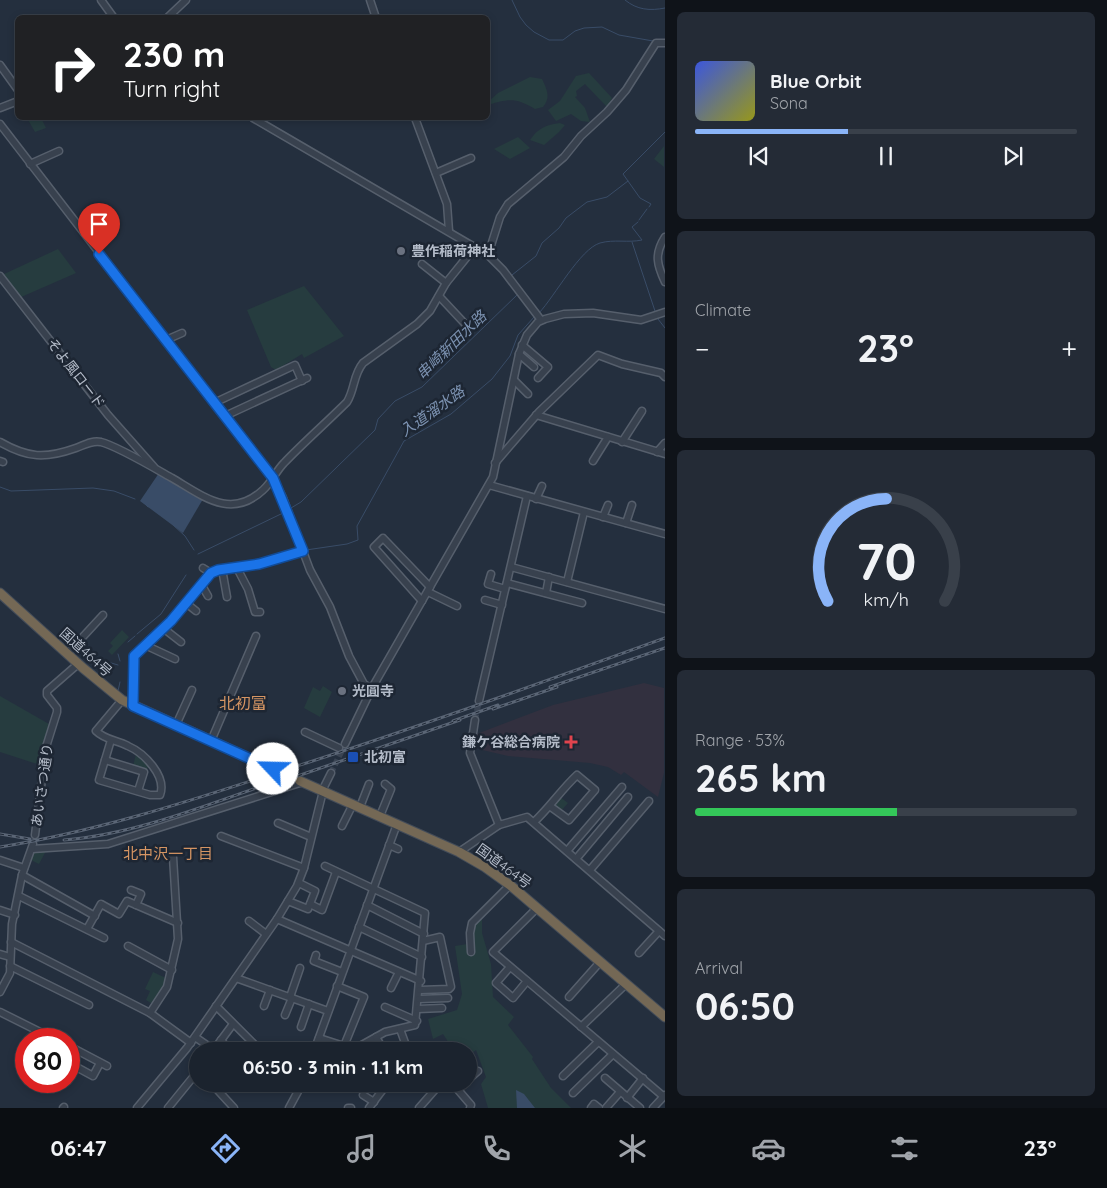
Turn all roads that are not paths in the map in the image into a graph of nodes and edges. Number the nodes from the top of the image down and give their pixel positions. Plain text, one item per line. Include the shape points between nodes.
1 (101, 0) edge
2 (186, 0) edge
3 (370, 0) edge
4 (112, 15) edge
5 (170, 15) edge
6 (375, 15) edge
7 (664, 43) edge
8 (0, 65) edge
9 (15, 86) edge
10 (15, 102) edge
11 (0, 108) edge
12 (256, 120) edge
13 (416, 120) edge
14 (0, 124) edge
15 (59, 151) dead end
16 (471, 158) dead end
17 (30, 164) junction
18 (436, 173) junction
19 (449, 231) junction
20 (664, 237) edge
21 (475, 247) junction
22 (488, 255) junction
23 (422, 264) dead end
24 (0, 276) edge
25 (664, 282) edge
26 (446, 283) junction
27 (439, 296) junction
28 (664, 312) edge
29 (542, 320) junction
30 (467, 326) dead end
31 (182, 333) dead end
32 (166, 340) junction
33 (522, 345) junction
34 (519, 354) junction
35 (534, 367) dead end
36 (664, 377) edge
37 (538, 378) dead end
38 (514, 380) junction
39 (528, 394) dead end
40 (214, 403) junction
41 (642, 412) dead end
42 (225, 416) junction
43 (536, 416) junction
44 (608, 437) junction
45 (0, 442) edge
46 (622, 442) junction
47 (664, 443) edge
48 (657, 452) junction
49 (664, 454) edge
50 (593, 461) dead end
51 (495, 463) junction
52 (154, 468) junction
53 (273, 478) junction
54 (489, 485) junction
55 (542, 486) dead end
56 (527, 496) junction
57 (536, 499) junction
58 (608, 505) dead end
59 (632, 505) dead end
60 (584, 512) junction
61 (603, 517) junction
62 (626, 523) junction
63 (664, 534) edge
64 (303, 551) junction
65 (511, 566) junction
66 (202, 568) dead end
67 (237, 568) junction
68 (222, 569) junction
69 (211, 573) junction
70 (491, 574) dead end
71 (549, 577) junction
72 (567, 582) junction
73 (201, 584) junction
74 (506, 586) junction
75 (429, 590) junction
76 (0, 593) edge
77 (546, 593) junction
78 (208, 596) dead end
79 (227, 597) dead end
80 (485, 600) dead end
81 (422, 601) junction
82 (186, 603) junction
83 (582, 603) dead end
84 (502, 605) junction
85 (457, 606) dead end
86 (664, 609) edge
87 (196, 611) dead end
88 (260, 612) dead end
89 (103, 615) dead end
90 (163, 628) junction
91 (256, 636) dead end
92 (181, 642) dead end
93 (145, 645) junction
94 (67, 654) junction
95 (175, 658) dead end
96 (78, 664) junction
97 (372, 689) junction
98 (192, 690) dead end
99 (122, 700) junction
100 (479, 701) tunnel mouth
101 (133, 706) junction
102 (475, 720) tunnel mouth
103 (176, 725) junction
104 (305, 732) dead end
105 (111, 740) junction
106 (211, 742) junction
107 (105, 760) junction
108 (273, 769) dead end
109 (331, 773) tunnel mouth
110 (302, 782) joint
111 (369, 784) dead end
112 (385, 784) dead end
113 (622, 787) dead end
114 (138, 791) junction
115 (323, 791) junction
116 (628, 797) dead end
117 (649, 801) dead end
118 (356, 806) junction
119 (551, 807) junction
120 (380, 816) junction
121 (534, 822) junction
122 (278, 823) dead end
123 (397, 824) junction
124 (342, 826) dead end
125 (499, 826) junction
126 (36, 835) dead end
127 (221, 836) dead end
128 (311, 837) junction
129 (389, 845) junction
130 (398, 849) dead end
131 (567, 851) junction
132 (459, 852) junction
133 (153, 854) dead end
134 (576, 859) junction
135 (1, 862) edge
136 (325, 866) dead end
137 (24, 868) junction
138 (304, 868) junction
139 (590, 870) junction
140 (336, 872) junction
141 (22, 875) junction
142 (298, 883) junction
143 (510, 885) junction
144 (373, 889) junction
145 (131, 890) dead end
146 (19, 896) junction
147 (288, 901) junction
148 (310, 904) junction
149 (136, 905) junction
150 (367, 905) junction
151 (537, 908) junction
152 (0, 910) edge
153 (16, 915) junction
154 (95, 916) junction
155 (277, 919) junction
156 (249, 921) dead end
157 (178, 923) junction
158 (359, 927) junction
159 (88, 929) junction
160 (662, 932) edge
161 (266, 934) junction
162 (424, 937) junction
163 (104, 938) dead end
164 (11, 942) junction
165 (128, 946) dead end
166 (351, 950) junction
167 (471, 952) dead end
168 (639, 953) dead end
169 (0, 954) edge
170 (316, 955) dead end
171 (10, 957) junction
172 (422, 957) junction
173 (600, 962) junction
174 (10, 966) junction
175 (510, 967) junction
176 (300, 968) dead end
177 (172, 970) junction
178 (342, 972) junction
179 (399, 972) junction
180 (236, 978) junction
181 (421, 981) junction
182 (527, 981) junction
183 (2, 984) edge
184 (626, 984) junction
185 (337, 986) junction
186 (391, 988) dead end
187 (270, 990) junction
188 (420, 990) junction
189 (0, 992) edge
190 (569, 997) dead end
191 (291, 998) junction
192 (448, 998) dead end
193 (419, 999) junction
194 (309, 1004) junction
195 (89, 1005) dead end
196 (216, 1006) junction
197 (264, 1006) dead end
198 (385, 1007) dead end
199 (442, 1008) dead end
200 (418, 1009) junction
201 (328, 1011) junction
202 (0, 1012) edge
203 (150, 1013) junction
204 (285, 1015) dead end
205 (664, 1017) edge
206 (417, 1021) junction
207 (233, 1024) junction
208 (301, 1027) dead end
209 (581, 1027) junction
210 (31, 1028) edge
211 (400, 1029) junction
212 (376, 1037) junction
213 (318, 1038) junction
214 (193, 1040) junction
215 (221, 1040) edge
216 (197, 1042) edge
217 (252, 1042) edge
218 (317, 1042) edge
219 (368, 1042) edge
220 (379, 1042) edge
221 (405, 1042) edge
222 (598, 1042) junction
223 (80, 1052) edge
224 (613, 1054) junction
225 (100, 1063) junction
226 (107, 1066) dead end
227 (80, 1069) edge
228 (563, 1076) dead end
229 (605, 1078) dead end
230 (643, 1078) junction
231 (189, 1082) edge
232 (219, 1092) edge
233 (298, 1092) edge
234 (380, 1092) edge
235 (433, 1092) edge
236 (463, 1092) edge
237 (620, 1092) junction
238 (573, 1093) dead end
239 (363, 1095) dead end
240 (664, 1096) edge
241 (627, 1098) junction
242 (374, 1102) junction
243 (231, 1107) edge
244 (422, 1107) edge
245 (137, 1108) edge
246 (168, 1108) edge
247 (290, 1108) edge
248 (369, 1108) edge
249 (470, 1108) edge
250 (591, 1108) edge
251 (599, 1108) edge
252 (606, 1108) edge
253 (640, 1108) edge
254 (653, 1108) edge

1 - 4 street
2 - 5 street
3 - 6 street
7 - 22 street via 656,44 626,90 564,157 508,204 500,217
8 - 9 street
10 - 11 street
12 - 19 street
13 - 18 street
14 - 17 street
15 - 17 street
16 - 18 street
17 - 32 street
18 - 19 street via 447,204
19 - 21 street
20 - 25 street via 656,262
21 - 22 street
21 - 26 street
22 - 29 street
23 - 26 street
24 - 52 street, そよ風ロード via 108,415 154,464
26 - 27 street
27 - 30 street
27 - 53 street via 417,324 363,363 357,370 346,402
28 - 29 street via 641,320 594,313 564,314
29 - 33 street
31 - 32 street
32 - 40 street
33 - 34 street
33 - 37 street via 548,367
34 - 35 street
34 - 38 street
36 - 43 street via 661,373 598,355
38 - 39 street
38 - 51 street
40 - 42 street
40 - 42 street via 298,364 305,379
41 - 46 street
42 - 53 street
43 - 44 street
43 - 51 street
44 - 46 street
44 - 50 street
45 - 52 street via 39,456 103,443
46 - 48 street
47 - 48 street
48 - 49 street
51 - 54 street
52 - 53 street via 211,501 224,504 246,502
53 - 64 street
54 - 56 street
54 - 75 street
55 - 57 street
56 - 57 street
56 - 65 street
57 - 60 street
58 - 61 street
59 - 62 street
60 - 61 street
60 - 72 street
61 - 62 street
62 - 63 street
64 - 67 street
64 - 97 street via 355,669 364,684
65 - 71 street
65 - 74 street
66 - 69 street
67 - 68 street
67 - 88 street via 256,612
68 - 69 street
68 - 79 street
69 - 73 street
70 - 74 street via 488,584
71 - 72 street
71 - 77 street
72 - 86 street
73 - 78 street
73 - 82 street
74 - 77 street
74 - 84 street
75 - 81 street
75 - 81 street via 383,538 374,547
75 - 85 street
76 - 94 highway, 国道464号
77 - 83 street
80 - 84 street
81 - 97 street
82 - 87 street
82 - 90 street
84 - 100 street
89 - 94 street
90 - 92 street
90 - 93 street
91 - 106 street
93 - 95 street
93 - 101 street via 134,659
94 - 96 highway, 国道464号
96 - 99 highway, 国道464号
96 - 126 street, あいさつ通り via 47,692 56,712 46,747
97 - 104 street via 342,746
98 - 103 street
99 - 101 highway, 国道464号
99 - 105 street via 96,732
101 - 103 highway, 国道464号
102 - 125 street via 470,753
103 - 106 highway, 国道464号
105 - 107 street
105 - 114 street via 129,746 159,774 160,794
106 - 108 highway, 国道464号
107 - 114 street via 144,772
107 - 114 street via 99,780
109 - 115 street
110 - 115 highway, 国道464号
110 - 137 street via 108,844 32,847
111 - 118 street
112 - 120 street via 391,789
113 - 131 street
115 - 118 highway, 国道464号
115 - 128 street
116 - 134 street
117 - 139 street
118 - 120 highway, 国道464号
118 - 124 street
119 - 119 street via 577,775 595,790 569,820
119 - 121 street
120 - 123 highway, 国道464号
121 - 125 street via 523,817
121 - 131 street
122 - 128 street
123 - 129 street
123 - 132 highway, 国道464号
125 - 132 street
127 - 138 street
128 - 138 street
129 - 130 street
129 - 144 street
131 - 134 street
132 - 143 highway, 国道464号
133 - 157 street via 173,857
134 - 139 street
135 - 137 street
136 - 140 street
137 - 141 street
138 - 142 street
139 - 160 street
140 - 144 street
140 - 148 street via 322,910
141 - 146 street
141 - 154 street
142 - 147 street
142 - 148 street via 315,891
143 - 151 highway, 国道464号
143 - 167 street via 472,923
144 - 150 street
144 - 162 street via 425,913
145 - 149 street via 141,894
146 - 153 street
146 - 159 street
147 - 148 street via 308,909
147 - 155 street
149 - 154 street via 127,901 119,914 101,904
149 - 157 street
150 - 158 street
150 - 162 street
151 - 173 highway, 国道464号
151 - 175 street via 494,952
152 - 153 street
153 - 164 street
154 - 159 street
155 - 161 street
155 - 166 street
156 - 161 street
157 - 177 street
158 - 166 street
158 - 172 street
159 - 163 street
160 - 168 street
161 - 180 street
162 - 172 street
162 - 188 street via 440,937 451,987
164 - 171 street
164 - 203 street
165 - 177 street
166 - 178 street
166 - 179 street
169 - 171 street
170 - 178 street via 314,960
171 - 174 street
172 - 181 street
173 - 184 highway, 国道464号
173 - 190 street
174 - 183 street via 10,973
174 - 195 street
175 - 182 street
175 - 182 street via 496,983 513,998
176 - 191 street
177 - 203 street via 167,987
178 - 185 street
179 - 181 street
179 - 186 street
180 - 187 street
180 - 196 street
181 - 188 street
182 - 209 street
183 - 189 street
184 - 205 highway, 国道464号
184 - 209 street
185 - 201 street
185 - 213 street via 364,997 344,1046
187 - 191 street
187 - 197 street
188 - 193 street
191 - 194 street
191 - 204 street
192 - 193 street
193 - 200 street
194 - 201 street
194 - 208 street
196 - 207 street
196 - 214 street
198 - 206 street
199 - 200 street
200 - 206 street
201 - 213 street
202 - 210 street
203 - 214 street
206 - 211 street via 415,1025
207 - 215 street
207 - 217 street
209 - 222 street
211 - 212 street
211 - 221 street
212 - 219 street
212 - 220 street
213 - 218 street
214 - 216 street
214 - 245 street
222 - 224 street
222 - 228 street
223 - 225 street
224 - 230 street
224 - 238 street
225 - 226 street
225 - 227 street via 94,1077
229 - 237 street
230 - 240 street
230 - 241 street
231 - 246 street
232 - 243 street
233 - 247 street
234 - 242 street
235 - 244 street
236 - 249 street
237 - 241 street
237 - 252 street
239 - 242 street
240 - 254 street
241 - 253 street
242 - 248 street
250 - 251 street via 594,1104

